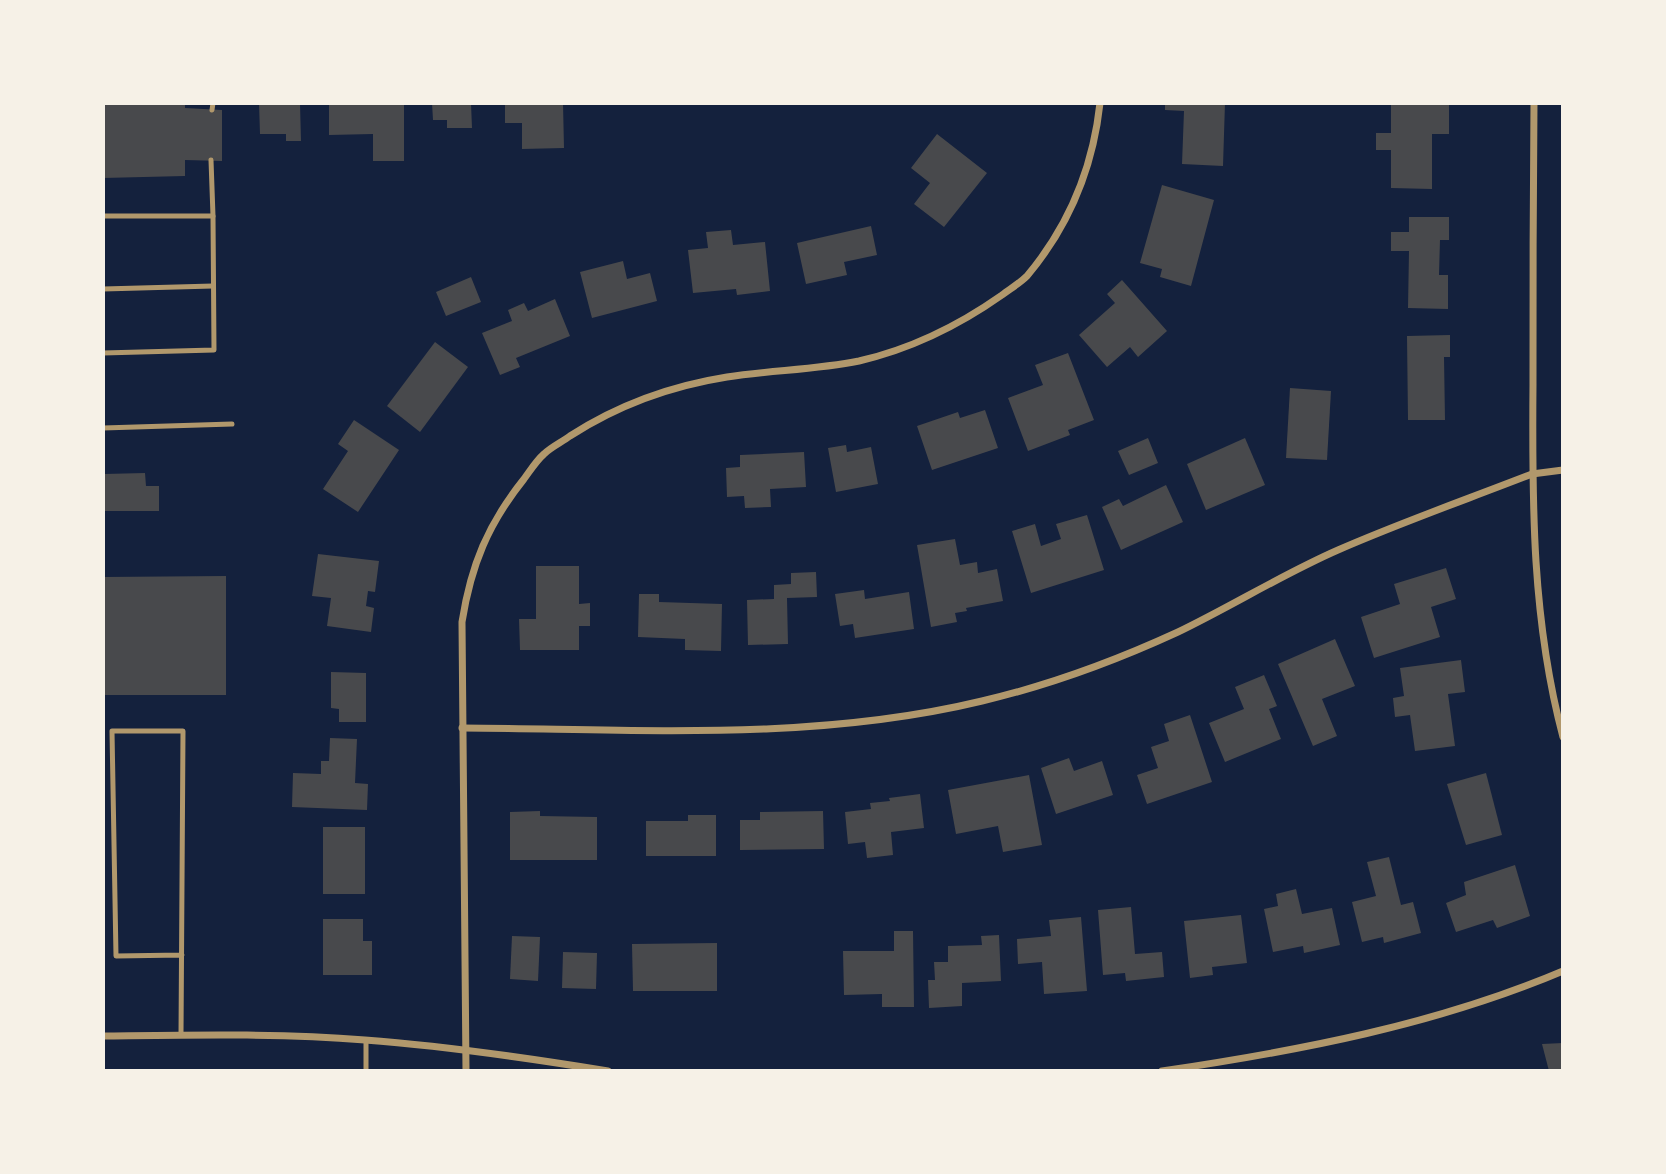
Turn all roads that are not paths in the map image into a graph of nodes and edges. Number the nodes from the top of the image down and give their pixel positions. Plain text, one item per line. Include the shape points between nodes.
1 (1100, 103) edge
2 (1534, 103) edge
3 (211, 160) dead end
4 (103, 216) edge
5 (213, 216) junction
6 (214, 286) junction
7 (103, 289) edge
8 (103, 353) edge
9 (232, 424) dead end
10 (103, 428) edge
11 (1563, 470) edge
12 (1532, 474) junction
13 (462, 728) junction
14 (1563, 737) edge
15 (182, 955) junction
16 (1563, 971) edge
17 (181, 1035) junction
18 (103, 1037) edge
19 (366, 1040) junction
20 (466, 1051) junction
21 (366, 1071) edge
22 (466, 1071) edge
23 (608, 1071) edge
24 (1162, 1071) edge

1 - 13 street via 1090,160 1063,225 1026,278 974,315 920,342 862,360 727,377 643,398 595,420 544,453 492,525 467,589 461,646
2 - 12 street
3 - 5 lane
4 - 5 lane
5 - 6 lane
6 - 7 lane
6 - 8 lane via 214,350
9 - 10 lane
11 - 12 street
12 - 13 street via 1339,550 1117,659 984,701 891,719 808,728
12 - 14 street via 1541,626
13 - 20 street
15 - 15 lane via 183,731 112,731 116,956
15 - 17 lane
16 - 24 street via 1523,988 1394,1026
17 - 18 street
17 - 19 street
19 - 20 street
19 - 21 lane
20 - 22 street
20 - 23 street

